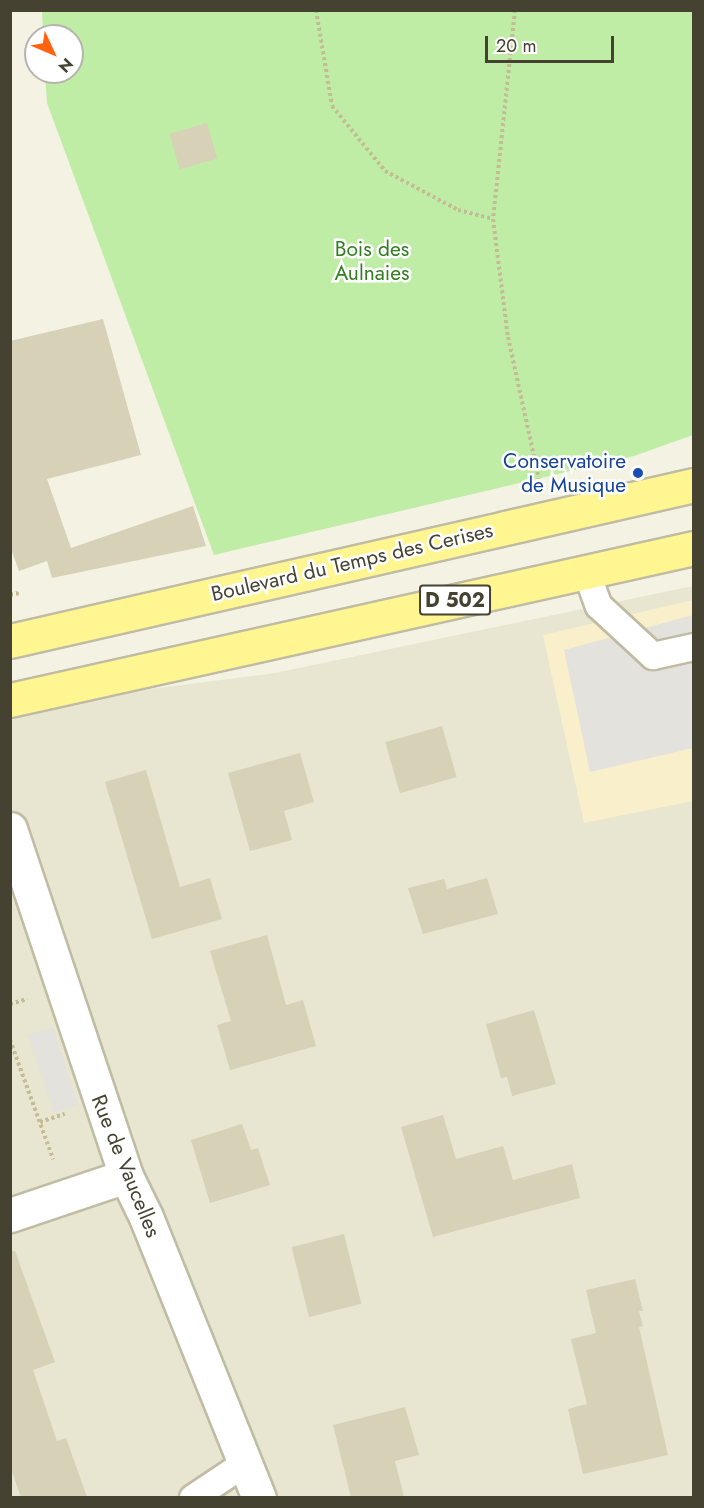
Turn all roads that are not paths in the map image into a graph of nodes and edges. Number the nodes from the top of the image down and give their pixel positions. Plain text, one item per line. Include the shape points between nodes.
1 (693, 471) edge
2 (693, 485) edge
3 (639, 498) junction
4 (693, 548) edge
5 (586, 571) junction
6 (10, 641) edge
7 (693, 647) edge
8 (10, 700) edge
9 (10, 829) edge
10 (126, 1176) junction
11 (10, 1215) edge
12 (247, 1462) junction
13 (193, 1497) edge
14 (259, 1497) edge

1 - 3 street
2 - 3 main road, Boulevard du Temps des Cerises
3 - 6 main road, Boulevard du Temps des Cerises
4 - 5 main road, D 502
5 - 7 lane via 599,606 653,656
5 - 8 main road, D 502
9 - 10 street, Rue de Vaucelles
10 - 11 street
10 - 12 street, Rue de Vaucelles
12 - 13 lane
12 - 14 street, Rue de Vaucelles

